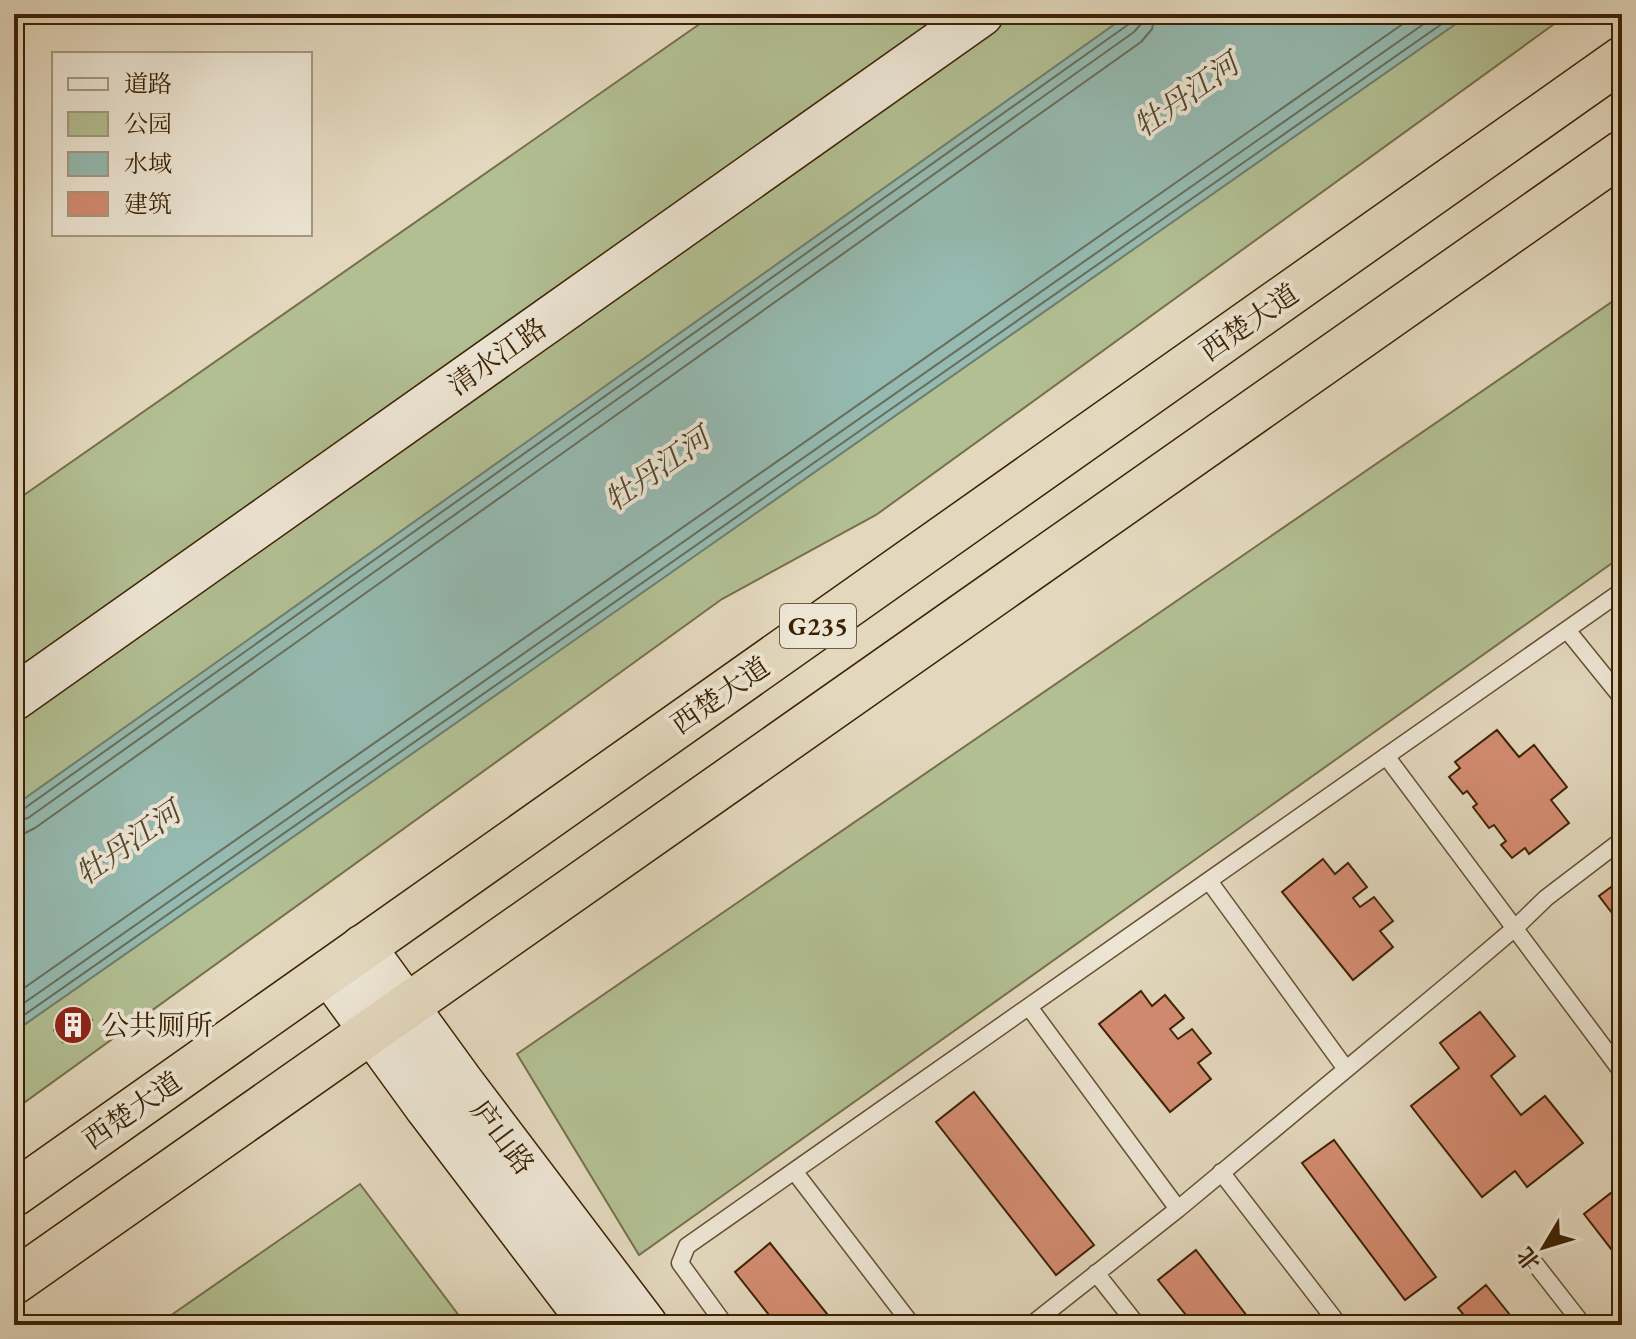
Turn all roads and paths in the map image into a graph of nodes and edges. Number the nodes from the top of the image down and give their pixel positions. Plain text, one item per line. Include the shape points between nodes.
1 (981, 14) edge
2 (1622, 59) edge
3 (1622, 153) edge
4 (1622, 591) edge
5 (1567, 630) junction
6 (14, 698) edge
7 (1622, 698) edge
8 (1386, 756) junction
9 (1622, 840) edge
10 (1209, 881) junction
11 (1515, 928) junction
12 (363, 947) junction
13 (329, 972) junction
14 (1029, 1007) junction
15 (390, 1019) junction
16 (1346, 1069) junction
17 (1622, 1072) edge
18 (794, 1171) junction
19 (1221, 1172) junction
20 (14, 1194) edge
21 (1178, 1209) junction
22 (1533, 1261) dead end
23 (1096, 1273) junction
24 (14, 1282) edge
25 (593, 1325) edge
26 (645, 1325) edge
27 (725, 1325) edge
28 (912, 1325) edge
29 (1031, 1325) edge
30 (1137, 1325) edge
31 (1339, 1325) edge
32 (1583, 1325) edge

1 - 6 street, 清水江路
2 - 12 highway, 西楚大道 / G235
3 - 15 highway, G235
4 - 5 lane
5 - 7 lane
5 - 8 lane
8 - 10 lane
8 - 11 lane
9 - 11 lane
10 - 14 lane
10 - 16 lane
11 - 16 lane
11 - 17 lane
12 - 13 highway, 西楚大道 / G235
12 - 15 street, 庐山路
13 - 15 street, 庐山路
13 - 20 highway, 西楚大道 / G235
14 - 18 lane
14 - 21 lane
15 - 24 highway, G235
15 - 25 street, 庐山路 via 427,1107
15 - 26 street, 庐山路
16 - 19 lane
18 - 27 lane via 687,1246 680,1263
18 - 28 lane
19 - 21 lane
19 - 31 lane
21 - 23 lane
22 - 32 lane
23 - 29 lane
23 - 30 lane

